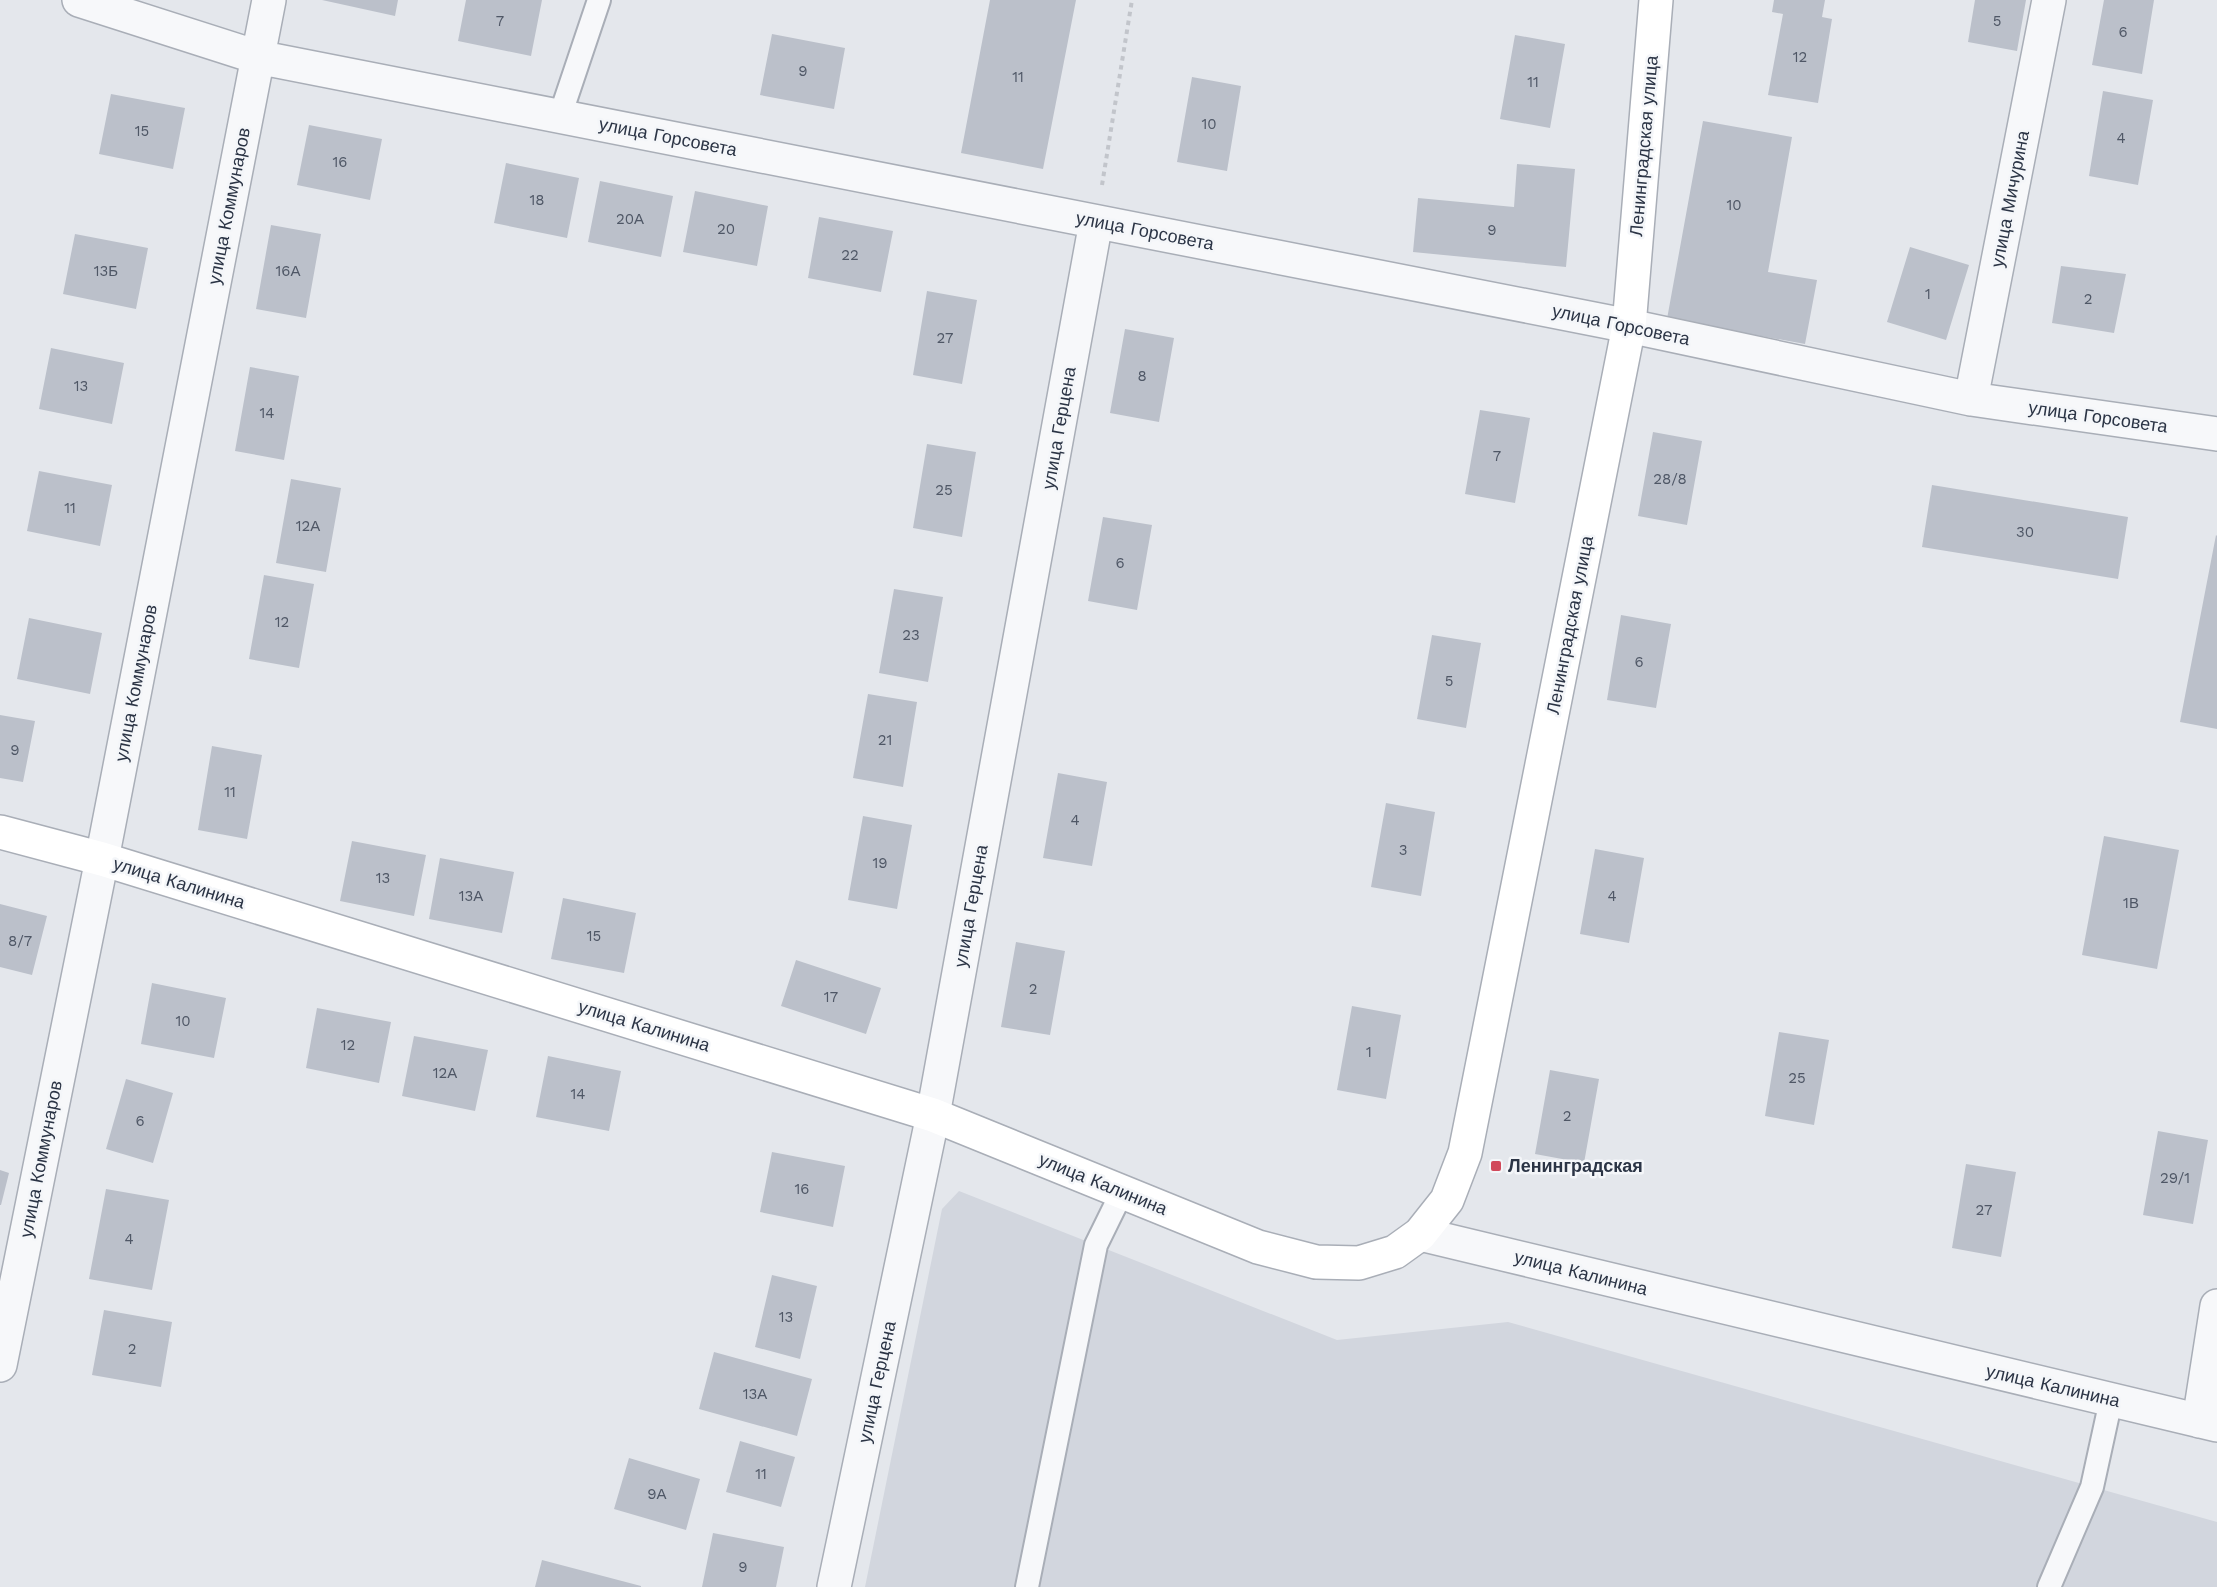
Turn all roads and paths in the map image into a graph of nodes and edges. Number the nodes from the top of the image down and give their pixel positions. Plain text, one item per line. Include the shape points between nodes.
1 (79, 0) edge
2 (269, 0) edge
3 (599, 0) edge
4 (1132, 0) edge
5 (1656, 0) edge
6 (2049, 0) edge
7 (257, 57) junction
8 (560, 116) junction
9 (1096, 222) junction
10 (1629, 326) junction
11 (1971, 399) junction
12 (2217, 434) edge
13 (0, 832) edge
14 (102, 859) junction
15 (933, 1116) junction
16 (1122, 1192) junction
17 (1420, 1234) junction
18 (2217, 1306) edge
19 (0, 1365) edge
20 (2111, 1400) junction
21 (2208, 1423) edge
22 (834, 1587) edge
23 (1027, 1587) edge
24 (2050, 1587) edge

1 - 7 street, улица Горсовета
2 - 7 street, улица Коммунаров
3 - 8 lane
4 - 9 path
5 - 10 street, Ленинградская улица
6 - 11 street, улица Мичурина
7 - 8 street, улица Горсовета
7 - 14 street, улица Коммунаров
8 - 9 street, улица Горсовета
9 - 10 street, улица Горсовета
9 - 15 street, улица Герцена
10 - 11 street, улица Горсовета
10 - 17 street, Ленинградская улица via 1465,1153 1447,1200
11 - 12 street, улица Горсовета
13 - 14 street, улица Калинина
14 - 15 street, улица Калинина
14 - 19 street, улица Коммунаров
15 - 16 street, улица Калинина
15 - 22 street, улица Герцена
16 - 17 street, улица Калинина via 1258,1247 1316,1262 1359,1263 1395,1252
16 - 23 lane via 1096,1245
17 - 20 street, улица Калинина
18 - 21 street
20 - 21 street, улица Калинина
20 - 24 lane via 2092,1486

